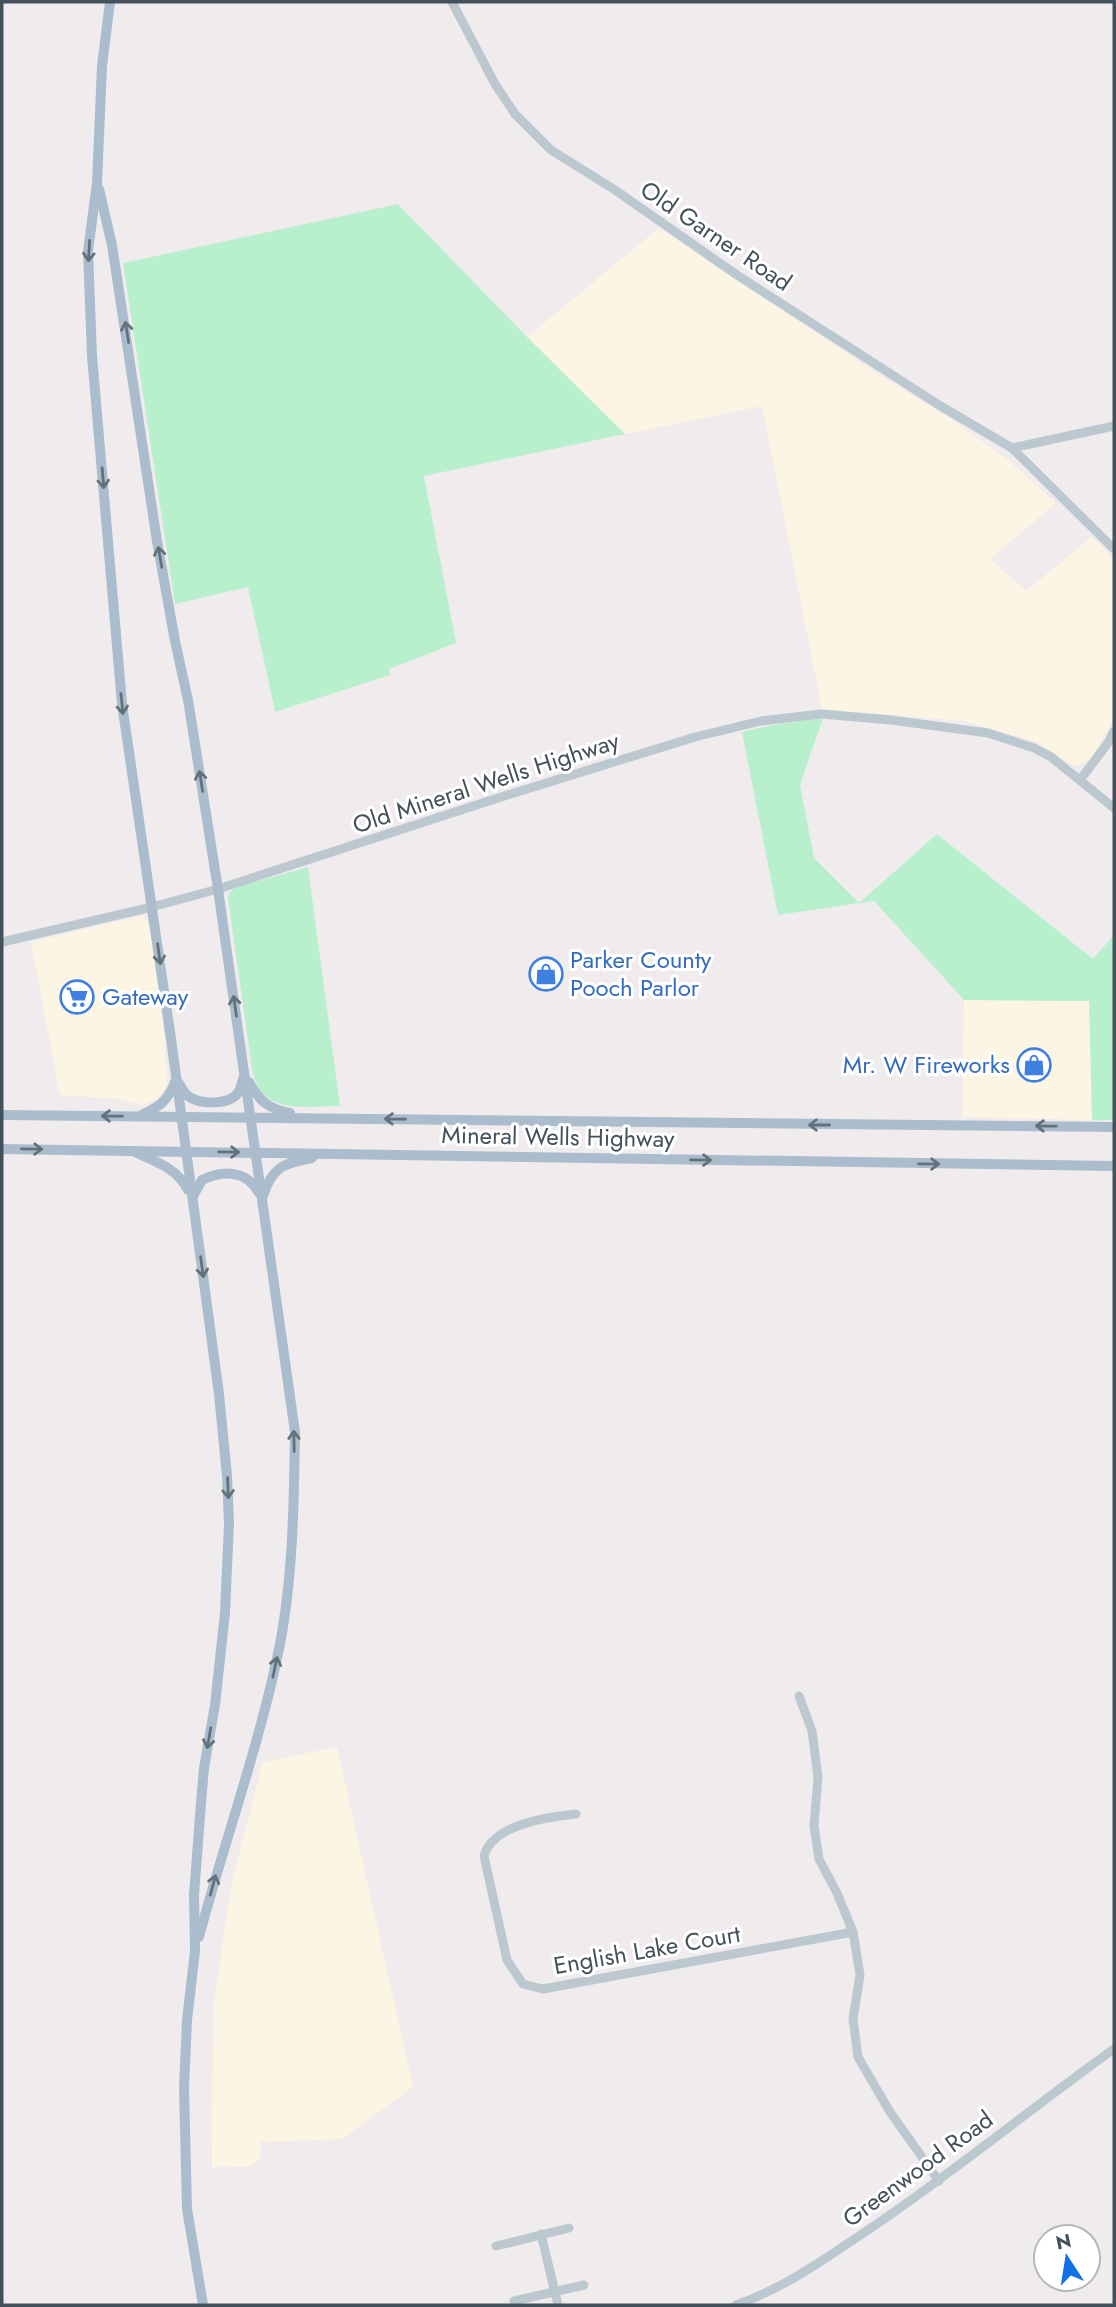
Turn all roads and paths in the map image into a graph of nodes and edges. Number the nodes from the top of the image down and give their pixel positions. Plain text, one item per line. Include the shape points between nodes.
1 (110, 2) edge
2 (452, 2) edge
3 (97, 183) junction
4 (1114, 426) edge
5 (1012, 448) junction
6 (1114, 549) edge
7 (1114, 732) edge
8 (1080, 780) junction
9 (1114, 808) edge
10 (219, 889) junction
11 (152, 908) junction
12 (2, 942) edge
13 (245, 1073) junction
14 (176, 1080) junction
15 (2, 1115) edge
16 (137, 1116) junction
17 (180, 1116) junction
18 (251, 1117) junction
19 (310, 1118) junction
20 (1114, 1127) edge
21 (2, 1149) edge
22 (128, 1149) junction
23 (186, 1151) junction
24 (255, 1152) junction
25 (332, 1154) junction
26 (1114, 1166) edge
27 (262, 1198) junction
28 (192, 1199) junction
29 (799, 1696) dead end
30 (576, 1814) dead end
31 (853, 1932) junction
32 (195, 1951) junction
33 (1114, 2049) edge
34 (939, 2181) junction
35 (569, 2228) dead end
36 (541, 2234) junction
37 (496, 2246) dead end
38 (584, 2285) dead end
39 (555, 2292) junction
40 (514, 2301) dead end
41 (203, 2305) edge
42 (558, 2305) edge
43 (736, 2305) edge

1 - 3 main road via 100,90
2 - 5 street, Old Garner Road via 515,114 551,150 930,400
10 -> 3 main road via 157,541 112,245
3 -> 11 main road via 88,251 92,356 122,704
4 - 5 street
5 - 6 street, Old Garner Road
7 - 8 street
8 - 9 street, Old Mineral Wells Highway
8 - 10 street, Old Mineral Wells Highway via 1034,748 988,733 821,714 761,721 514,793
10 - 11 street, Old Mineral Wells Highway
13 -> 10 main road
11 - 12 street, Old Mineral Wells Highway
11 -> 14 main road
13 - 14 main road via 238,1093 218,1102 188,1096
13 - 18 main road
13 - 19 main road via 266,1105
14 - 16 main road via 162,1104
14 - 17 main road
16 -> 15 main road, Mineral Wells Highway
16 - 17 main road, Mineral Wells Highway
17 - 18 main road, Mineral Wells Highway
17 - 23 main road
18 - 19 main road, Mineral Wells Highway
18 - 24 main road
20 -> 19 main road, Mineral Wells Highway
21 -> 22 main road, Mineral Wells Highway
22 - 23 main road, Mineral Wells Highway
22 - 28 main road via 174,1171
23 -> 24 main road, Mineral Wells Highway
23 - 28 main road
24 - 25 main road, Mineral Wells Highway
24 - 27 main road
25 -> 26 main road, Mineral Wells Highway
25 - 27 main road via 277,1169
27 - 28 main road via 247,1178 233,1173 201,1180
32 -> 27 main road via 269,1697 291,1562 295,1432
28 -> 32 main road via 219,1394 229,1523 221,1660 197,1847
29 - 31 street via 812,1731 818,1777 814,1826 819,1858
30 - 31 street, English Lake Court via 512,1828 486,1847 484,1856 507,1960 523,1984 542,1989
31 - 34 street via 860,1975 853,2019 858,2057
32 - 41 main road via 186,2048 184,2148 187,2208
33 - 34 street, Greenwood Road
34 - 43 street, Greenwood Road via 806,2272
35 - 36 street
36 - 37 street
36 - 39 street
38 - 39 street
39 - 40 street
39 - 42 street

